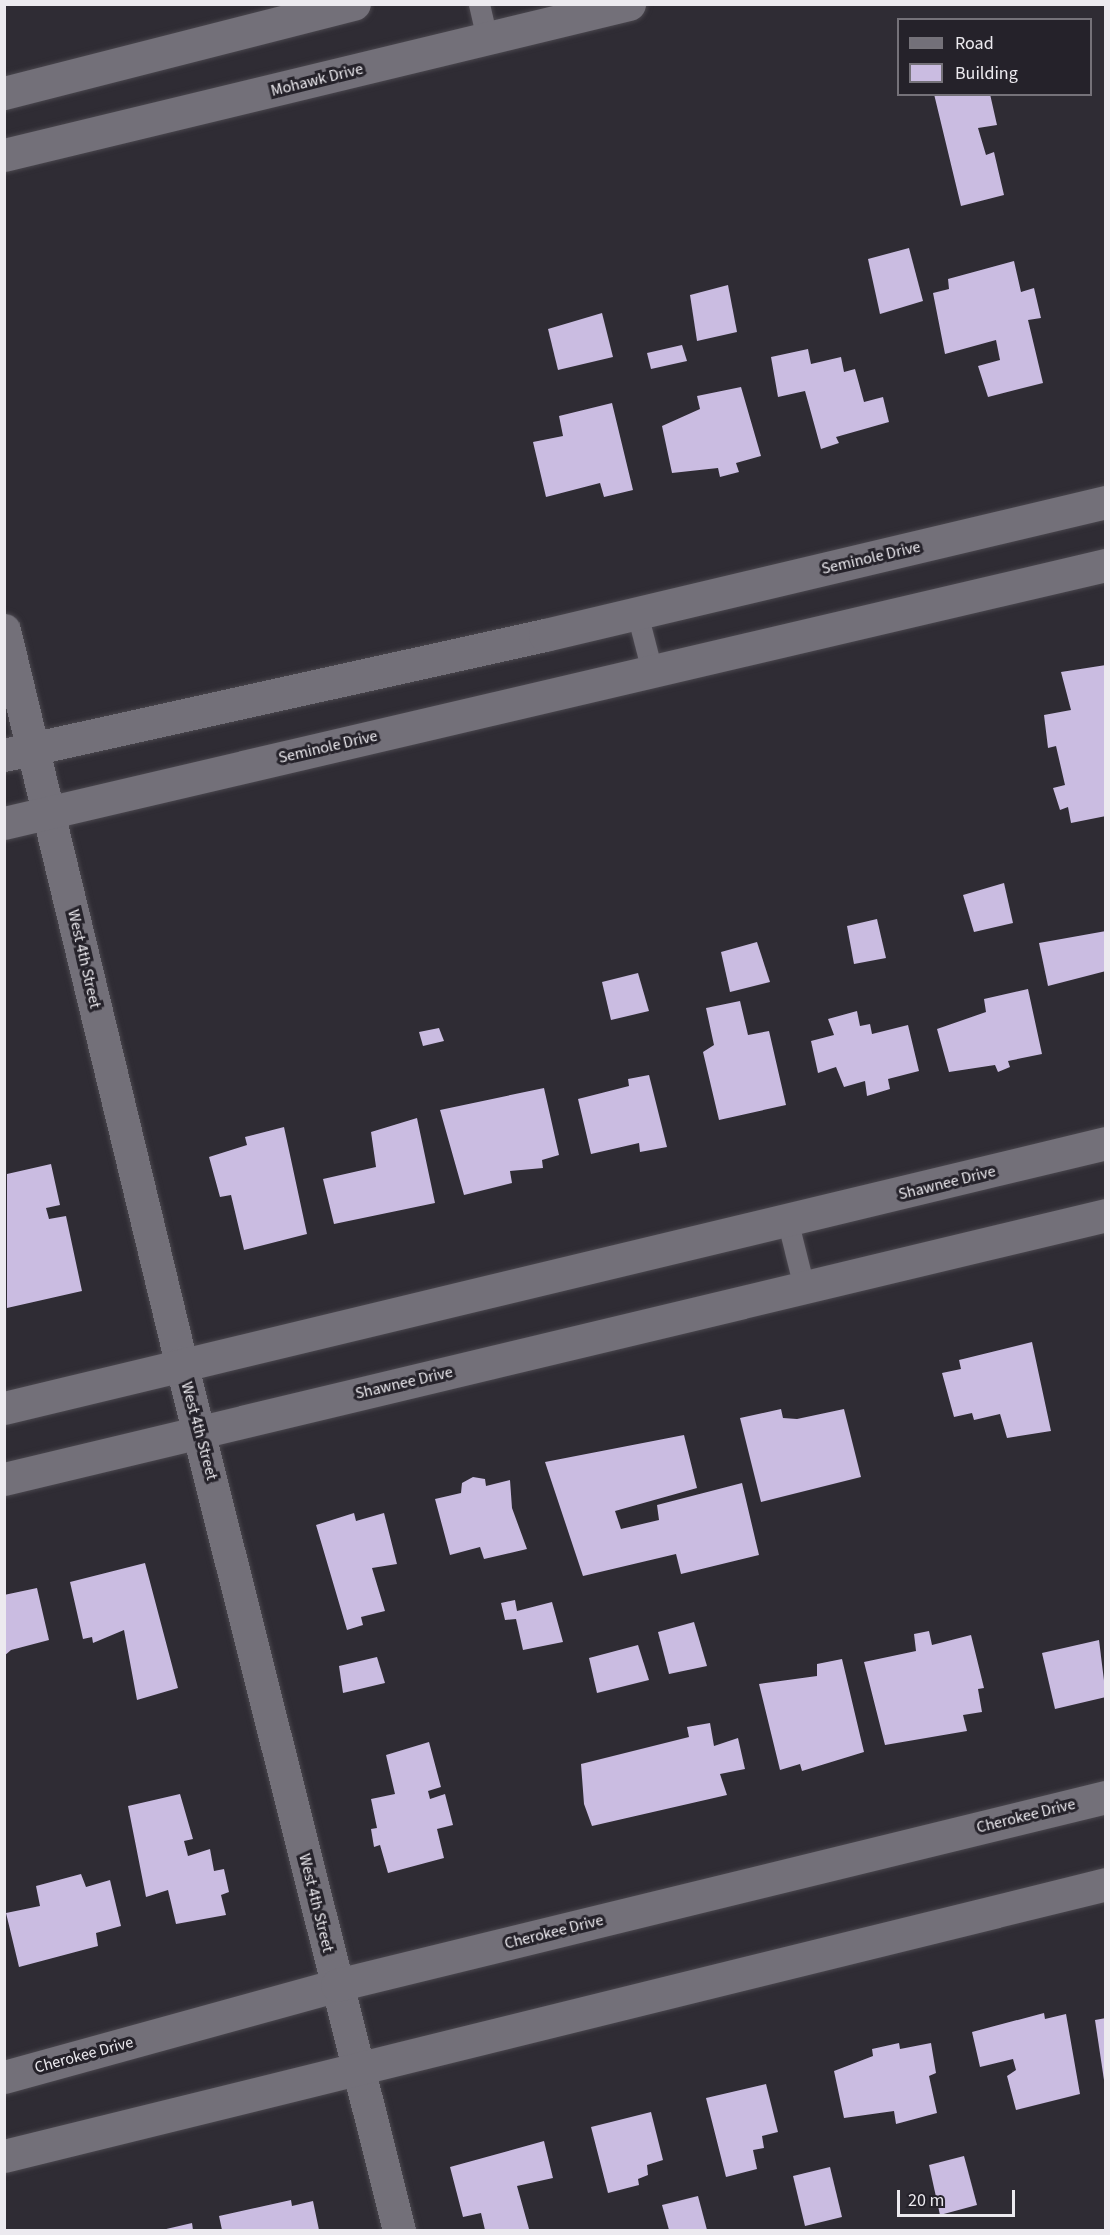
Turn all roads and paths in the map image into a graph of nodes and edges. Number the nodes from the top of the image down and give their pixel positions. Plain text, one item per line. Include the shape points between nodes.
1 (354, 4) edge
2 (479, 4) edge
3 (629, 4) edge
4 (487, 39) junction
5 (4, 93) edge
6 (4, 156) edge
7 (1106, 502) edge
8 (1106, 565) edge
9 (637, 613) junction
10 (4, 630) edge
11 (652, 671) junction
12 (19, 751) edge
13 (49, 813) junction
14 (4, 824) edge
15 (1106, 1143) edge
16 (1106, 1215) edge
17 (787, 1219) junction
18 (804, 1287) junction
19 (180, 1363) junction
20 (4, 1408) edge
21 (200, 1432) junction
22 (4, 1479) edge
23 (1106, 1797) edge
24 (1106, 1884) edge
25 (337, 1985) junction
26 (359, 2068) junction
27 (4, 2077) edge
28 (4, 2156) edge
29 (399, 2230) edge

1 - 5 street
2 - 4 lane
3 - 4 street, Mohawk Drive
4 - 6 street, Mohawk Drive
7 - 9 street, Seminole Drive
8 - 11 street, Seminole Drive
9 - 11 lane
9 - 12 street, Seminole Drive
10 - 12 street, West 4th Street
11 - 13 street, Seminole Drive
12 - 13 street, West 4th Street
13 - 14 street, Seminole Drive
13 - 19 street, West 4th Street
15 - 17 street, Shawnee Drive
16 - 18 street, Shawnee Drive
17 - 18 lane
17 - 19 street, Shawnee Drive
18 - 21 street, Shawnee Drive
19 - 20 street, Shawnee Drive
19 - 21 street, West 4th Street
21 - 22 street, Shawnee Drive
21 - 25 street, West 4th Street
23 - 25 street, Cherokee Drive
24 - 26 street
25 - 26 street, West 4th Street
25 - 27 street, Cherokee Drive
26 - 28 street
26 - 29 street, West 4th Street

